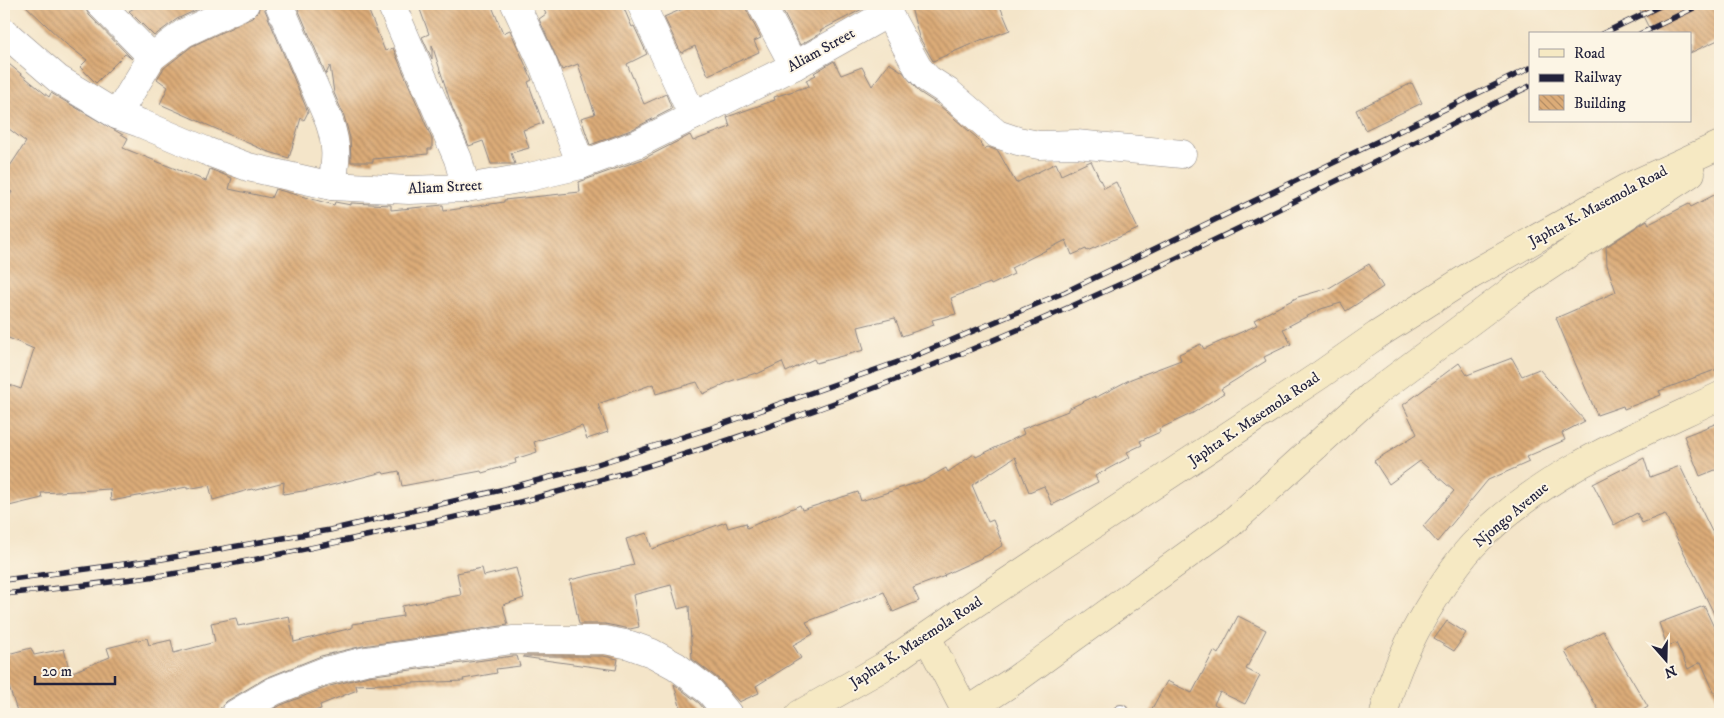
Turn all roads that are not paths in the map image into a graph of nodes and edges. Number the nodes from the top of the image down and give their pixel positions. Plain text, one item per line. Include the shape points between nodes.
1 (100, 4) edge
2 (245, 4) edge
3 (279, 4) edge
4 (391, 4) edge
5 (515, 4) edge
6 (641, 4) edge
7 (761, 4) edge
8 (886, 8) edge
9 (4, 32) edge
10 (152, 58) junction
11 (794, 66) junction
12 (117, 116) junction
13 (693, 116) junction
14 (1720, 145) edge
15 (1182, 154) dead end
16 (1720, 154) edge
17 (581, 165) junction
18 (332, 186) junction
19 (466, 188) junction
20 (1720, 396) edge
21 (926, 637) junction
22 (235, 714) edge
23 (728, 714) edge
24 (800, 714) edge
25 (965, 714) edge
26 (1384, 714) edge

1 - 10 street
2 - 10 street via 184,33
3 - 18 street via 335,138
4 - 19 street via 458,159
5 - 17 street via 543,64
6 - 13 street
7 - 11 street
8 - 11 street, Aliam Street
8 - 15 street via 923,74 997,134 1039,145 1076,144
9 - 12 street, Aliam Street via 58,79
10 - 12 street
11 - 13 street, Aliam Street
12 - 18 street, Aliam Street via 248,167
13 - 17 street, Aliam Street via 637,144
14 - 21 main road, Japhta K. Masemola Road via 1626,188 1473,274
16 - 25 main road, Japhta K. Masemola Road via 1511,291 1371,396 1230,524
17 - 19 street, Aliam Street
18 - 19 street, Aliam Street via 409,190
20 - 26 main road, Njongo Avenue via 1598,455 1540,488 1473,546 1440,587 1416,630 1394,678
21 - 24 main road, Japhta K. Masemola Road via 883,667
21 - 25 main road
22 - 23 street via 274,691 325,671 365,661 512,640 605,640 630,645 676,666 710,692

